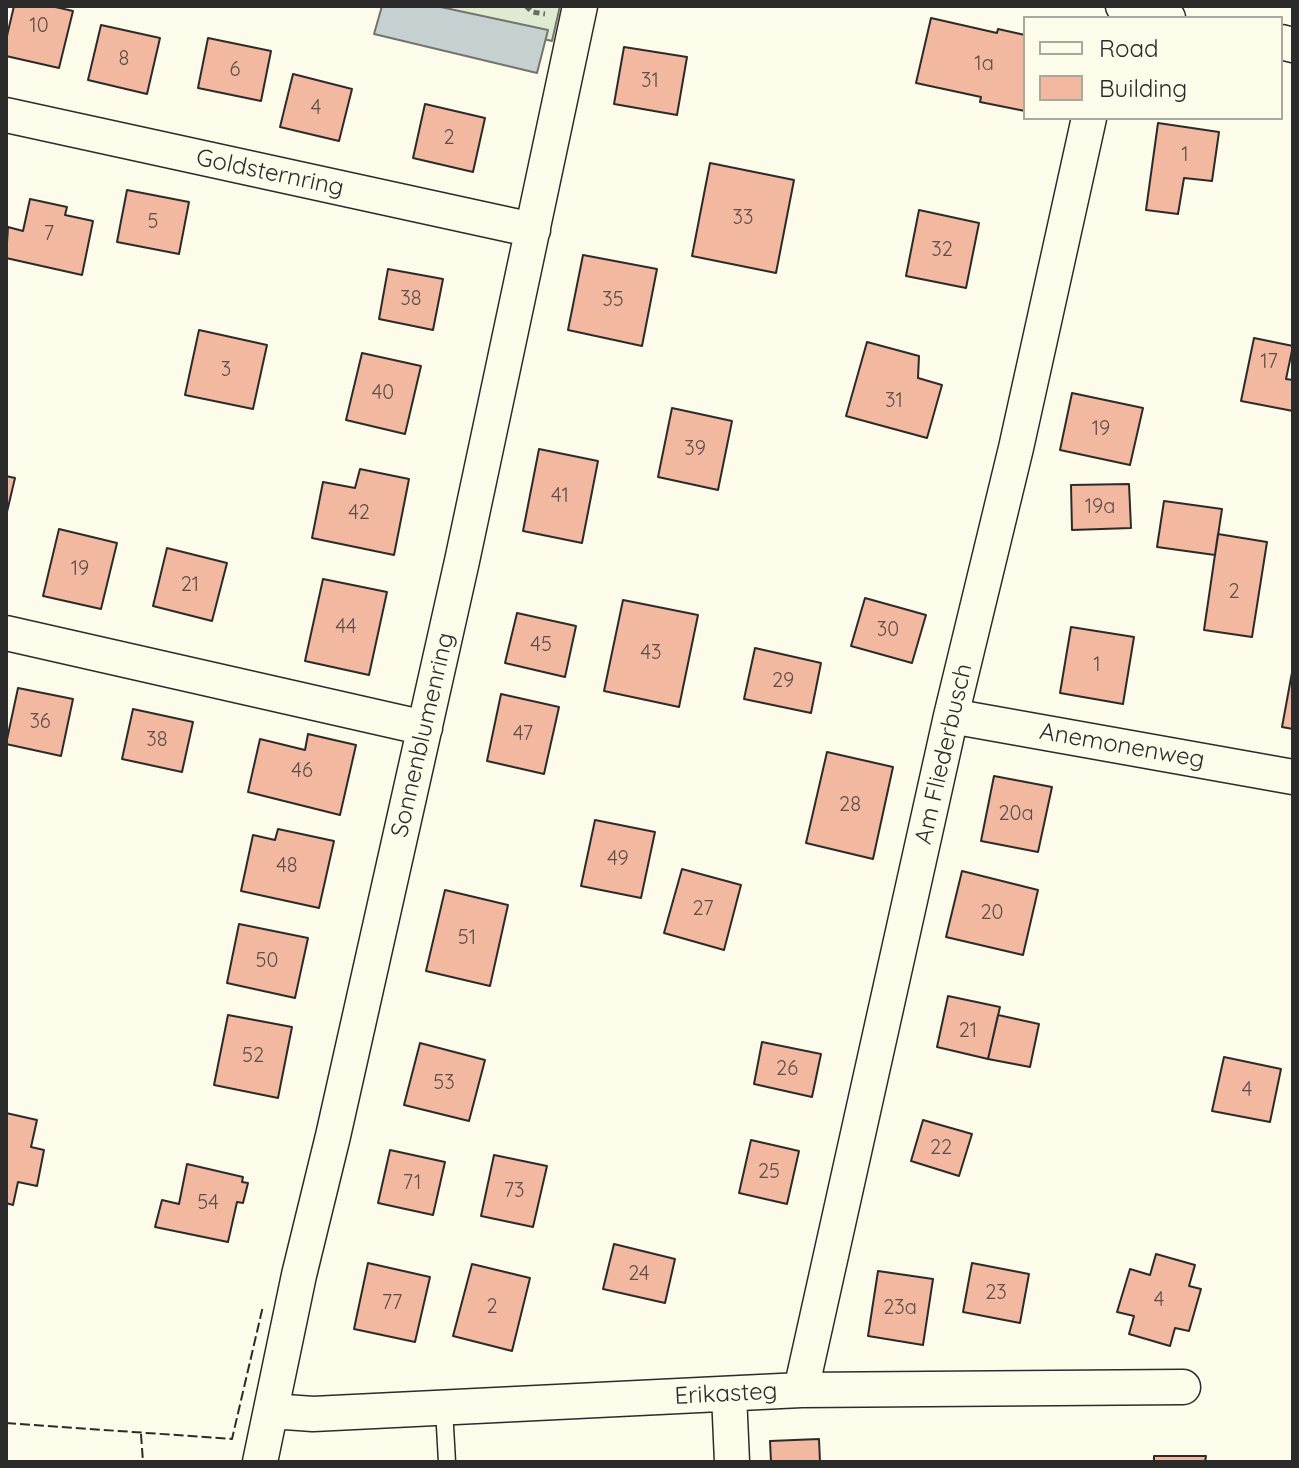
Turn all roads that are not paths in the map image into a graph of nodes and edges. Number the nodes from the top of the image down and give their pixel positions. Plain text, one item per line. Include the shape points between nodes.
1 (580, 6) edge
2 (1121, 6) edge
3 (1160, 16) edge
4 (6, 115) edge
5 (1089, 120) edge
6 (533, 230) junction
7 (6, 633) edge
8 (951, 716) junction
9 (425, 728) junction
10 (1293, 777) edge
11 (1183, 1387) dead end
12 (801, 1390) junction
13 (729, 1394) junction
14 (444, 1409) junction
15 (271, 1411) junction
16 (260, 1462) edge
17 (447, 1462) edge
18 (732, 1462) edge

1 - 6 street, Sonnenblumenring
2 - 3 street
4 - 6 street, Goldsternring
5 - 8 street, Am Fliederbusch
6 - 9 street, Sonnenblumenring
7 - 9 street
8 - 10 street, Anemonenweg
8 - 12 street, Am Fliederbusch
9 - 15 street, Sonnenblumenring
11 - 12 street, Erikasteg
12 - 13 street, Erikasteg
13 - 14 street, Erikasteg
13 - 18 street
14 - 15 street, Erikasteg
14 - 17 lane
15 - 16 street, Sonnenblumenring

